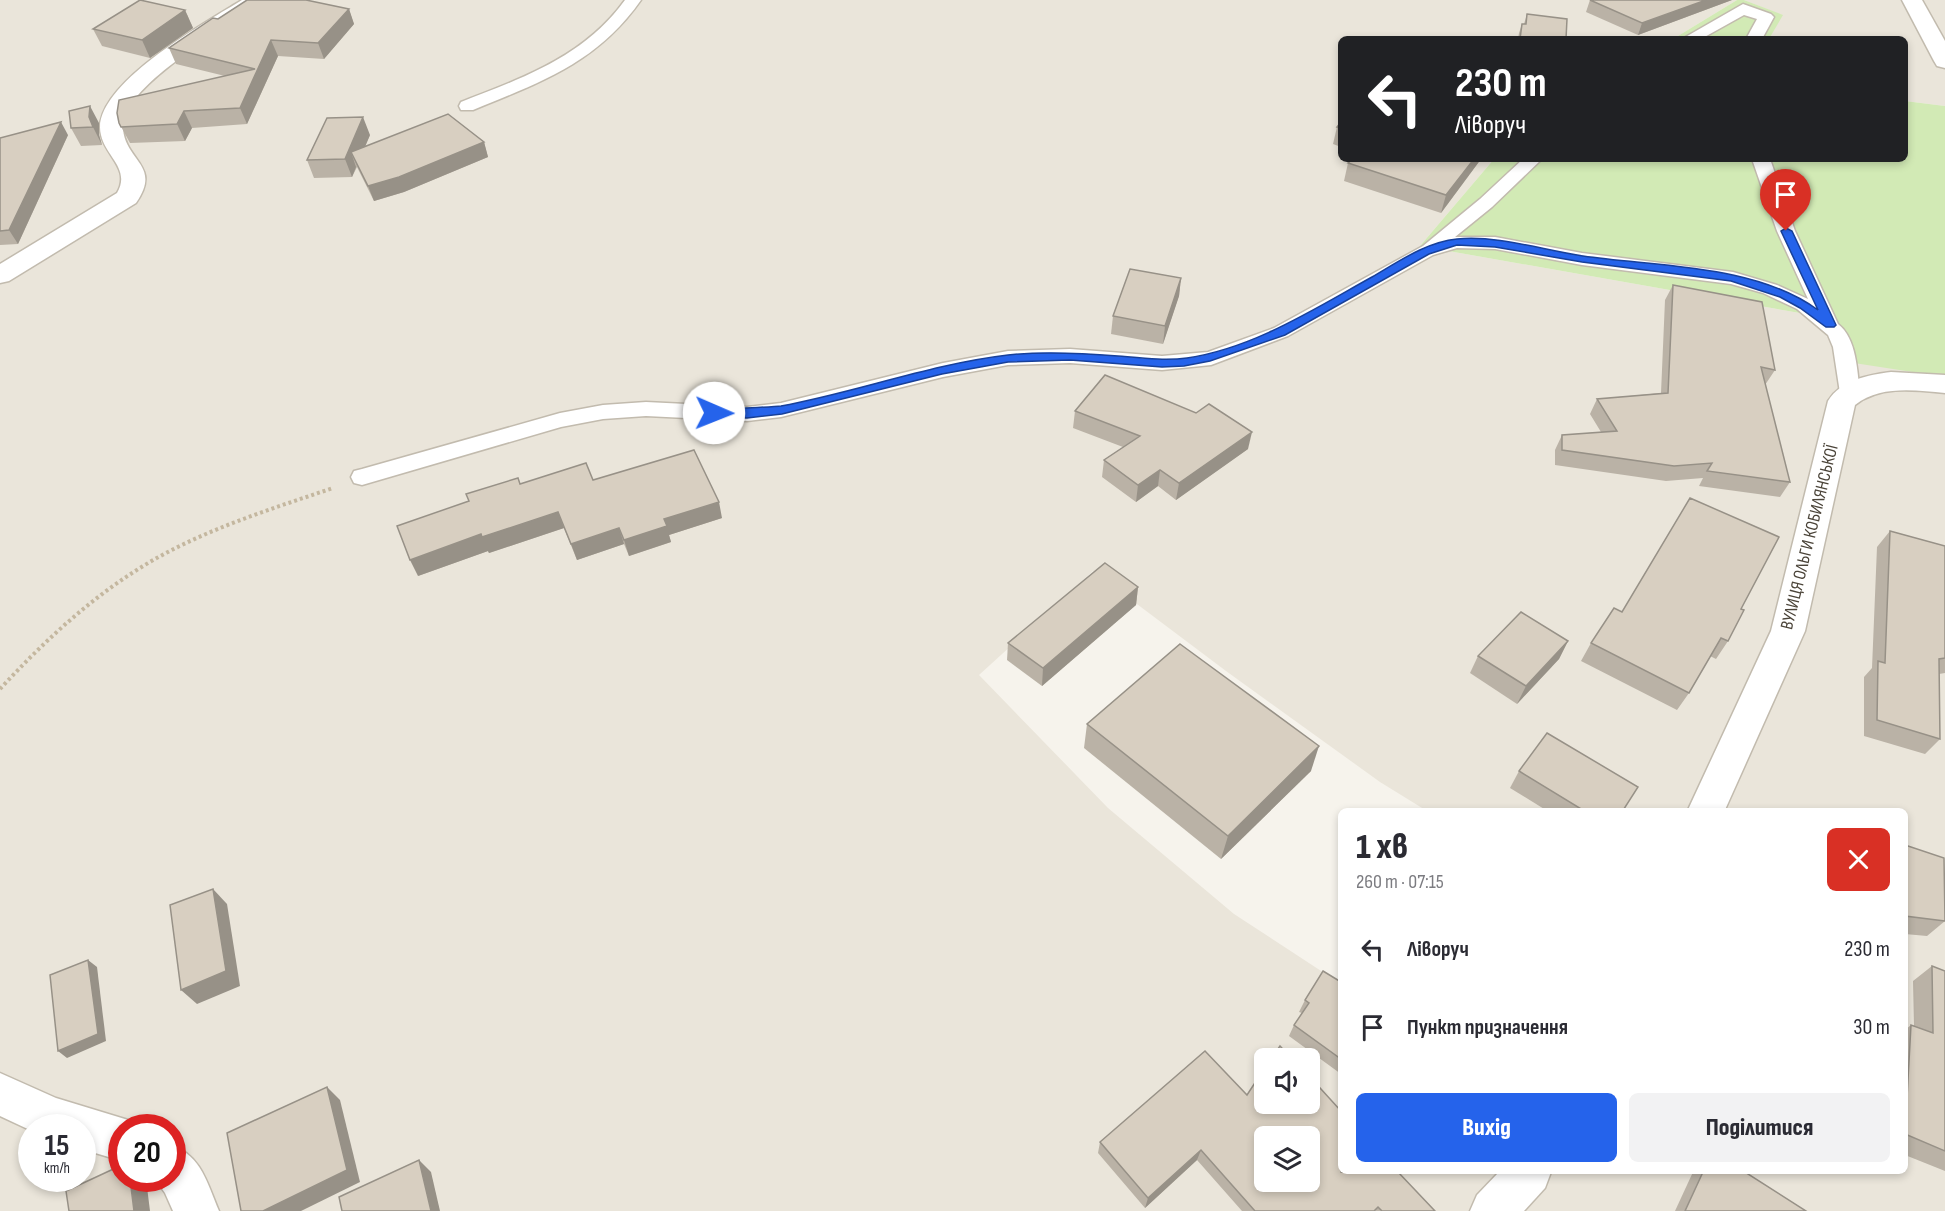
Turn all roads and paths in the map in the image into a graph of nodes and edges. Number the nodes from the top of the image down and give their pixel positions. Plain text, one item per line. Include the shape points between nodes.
1 (257, 0) edge
2 (633, 0) edge
3 (1912, 0) edge
4 (1695, 36) edge
5 (1756, 36) edge
6 (1945, 61) edge
7 (467, 106) dead end
8 (1530, 162) edge
9 (1762, 162) edge
10 (1426, 251) junction
11 (0, 275) edge
12 (1830, 325) junction
13 (1945, 384) edge
14 (1850, 393) junction
15 (362, 477) joint
16 (0, 689) edge
17 (1707, 808) edge
18 (0, 1094) edge
19 (108, 1135) edge
20 (1527, 1174) edge
21 (186, 1188) edge
22 (196, 1211) edge
23 (1493, 1211) edge

1 - 11 street via 163,62 122,100 113,116 112,130 135,173 136,182 127,198
2 - 7 lane via 610,29 585,51
3 - 6 street
4 - 5 lane via 1743,9 1766,17
8 - 10 lane
9 - 12 lane via 1786,231
10 - 12 lane via 1456,242 1475,242 1733,278 1784,295
10 - 15 lane via 1281,332 1210,358 1162,363 1070,356 1008,358 942,370 782,410 747,414 646,409 603,412 560,420
12 - 14 lane via 1843,348
13 - 14 street via 1883,384
14 - 17 street, ВУЛИЦЯ ОЛЬГИ КОБИЛЯНСЬКОЇ via 1842,401 1788,631
15 - 16 path via 243,519 142,567 58,630
18 - 19 street via 51,1118
20 - 23 street
21 - 22 street

